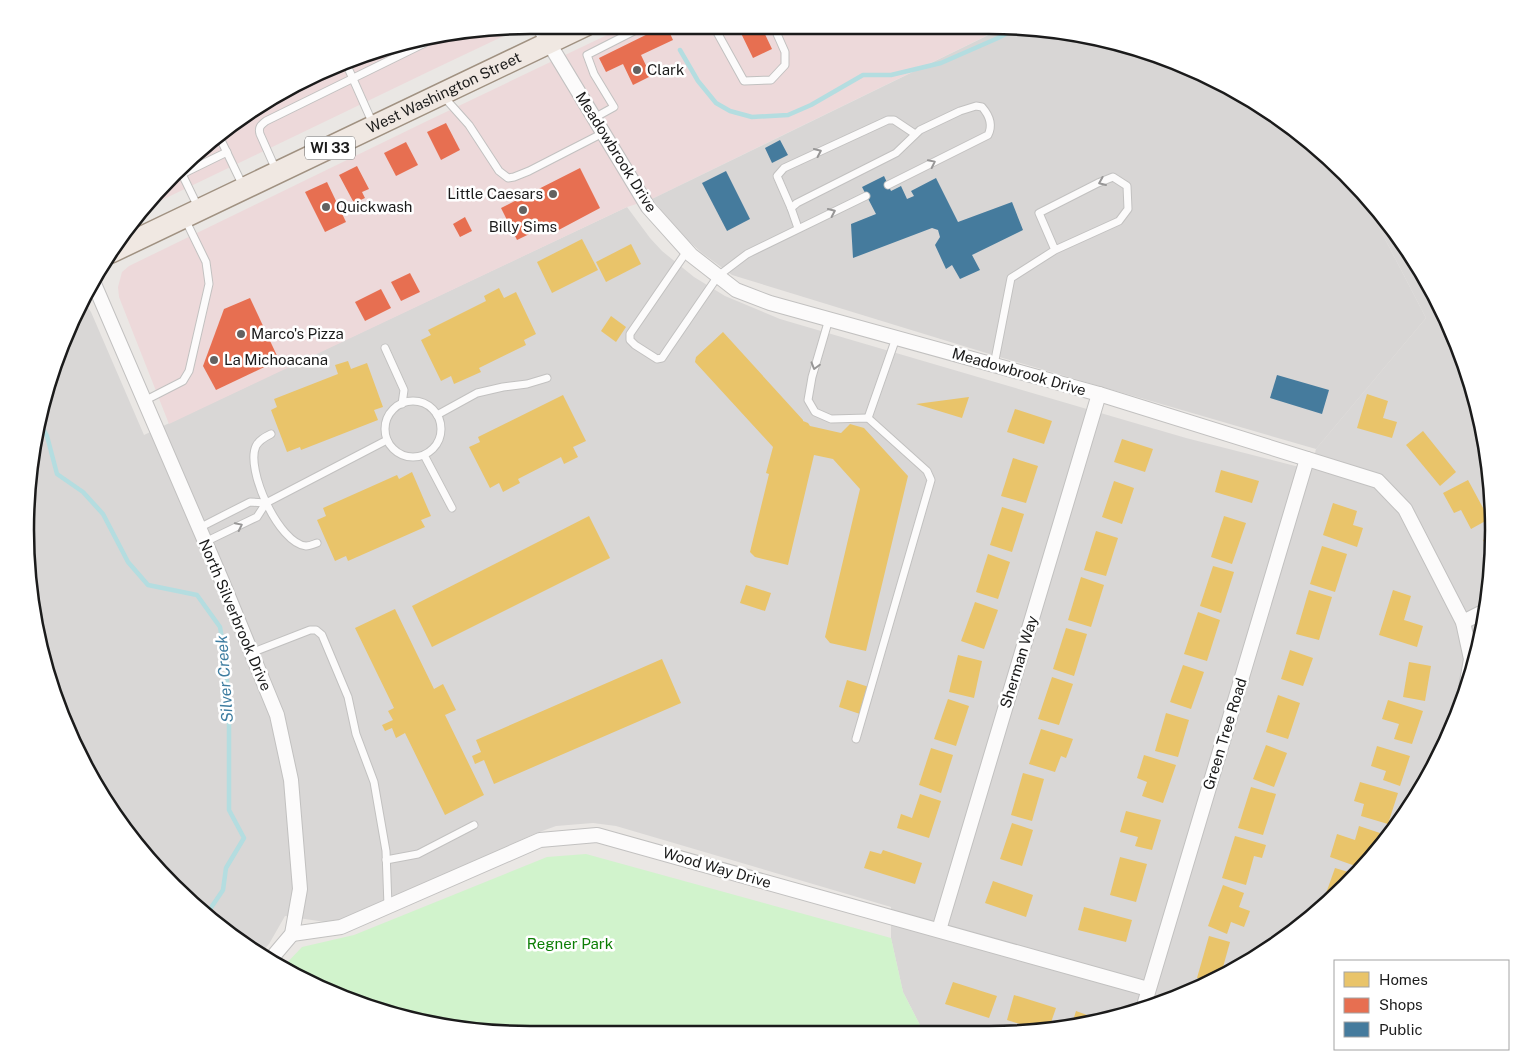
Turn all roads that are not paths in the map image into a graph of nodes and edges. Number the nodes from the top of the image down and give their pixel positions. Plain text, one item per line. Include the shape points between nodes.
1 (543, 34) edge
2 (628, 34) edge
3 (718, 34) edge
4 (777, 34) edge
5 (415, 48) edge
6 (349, 69) edge
7 (353, 78) junction
8 (442, 94) junction
9 (594, 118) junction
10 (374, 127) junction
11 (603, 133) junction
12 (915, 134) junction
13 (222, 141) edge
14 (227, 152) junction
15 (191, 168) edge
16 (278, 172) junction
17 (183, 175) edge
18 (888, 185) dead end
19 (244, 188) junction
20 (866, 196) dead end
21 (791, 208) junction
22 (192, 213) junction
23 (798, 228) junction
24 (123, 246) edge
25 (1055, 250) junction
26 (687, 251) junction
27 (718, 276) junction
28 (96, 289) edge
29 (829, 319) junction
30 (896, 338) junction
31 (385, 348) dead end
32 (994, 365) junction
33 (546, 378) dead end
34 (1099, 394) junction
35 (144, 401) junction
36 (402, 404) junction
37 (437, 415) junction
38 (868, 418) junction
39 (271, 434) dead end
40 (387, 440) junction
41 (424, 455) junction
42 (1307, 459) junction
43 (266, 503) junction
44 (452, 508) dead end
45 (199, 528) junction
46 (205, 542) junction
47 (317, 543) dead end
48 (1478, 615) edge
49 (1463, 622) junction
50 (1469, 652) edge
51 (252, 653) junction
52 (856, 740) dead end
53 (474, 825) dead end
54 (386, 860) junction
55 (388, 906) junction
56 (939, 930) junction
57 (292, 934) junction
58 (274, 955) edge
59 (1148, 989) junction
60 (1145, 1001) edge

1 - 8 main road, West Washington Street / WI 33
1 - 9 street, Meadowbrook Drive
2 - 9 lane via 587,55 594,74 614,107
3 - 4 lane via 744,81 770,80 785,65 785,52
5 - 7 lane
6 - 7 lane
7 - 10 lane
7 - 16 lane via 260,126 258,129
8 - 10 main road, West Washington Street / WI 33
8 - 11 lane via 469,125 499,172 508,178 529,171
9 - 11 street, Meadowbrook Drive
10 - 16 main road, West Washington Street / WI 33
11 - 26 street, Meadowbrook Drive via 648,207
18 -> 12 lane via 988,135 988,114 976,106
12 - 21 lane via 896,153
21 -> 12 lane via 777,176 784,168 888,120 894,120
13 - 14 lane
14 - 15 lane
14 - 19 lane
16 - 19 main road, West Washington Street / WI 33
17 - 22 lane
19 - 22 main road, West Washington Street / WI 33
23 -> 20 lane
21 - 23 lane
22 - 24 main road, West Washington Street / WI 33
22 - 35 lane via 209,284 189,371 183,381
23 - 27 lane via 747,254
25 -> 25 lane via 1119,221 1128,209 1127,186 1113,177 1039,213
25 - 32 lane via 1012,278
26 - 27 street, Meadowbrook Drive
26 - 27 lane via 630,334 635,345 662,358
27 - 29 street, Meadowbrook Drive via 736,290
28 - 35 street, North Silverbrook Drive
29 - 30 street, Meadowbrook Drive
29 -> 38 lane via 808,400 815,412 831,420
30 - 32 street, Meadowbrook Drive
30 - 38 lane
31 - 36 lane via 404,390
32 - 34 street, Meadowbrook Drive
33 - 37 lane via 477,393
34 - 42 street, Meadowbrook Drive
34 - 56 street, Sherman Way
35 - 45 street, North Silverbrook Drive
36 - 37 lane via 422,403
36 - 40 lane via 389,415 385,432
37 - 41 lane via 441,433 432,450
38 - 52 lane via 927,471 930,480
39 - 43 lane via 261,440 254,457 257,479
40 - 41 lane via 402,455
40 - 43 lane
41 - 44 lane
42 - 49 street, Meadowbrook Drive via 1378,480 1405,509
42 - 59 street, Green Tree Road
43 - 45 lane via 250,502
46 -> 43 lane via 257,517
43 - 47 lane via 275,520 299,544
45 - 46 street, North Silverbrook Drive
46 - 51 street, North Silverbrook Drive
48 - 49 street
49 - 50 street, Meadowbrook Drive
51 - 54 lane via 310,630 322,635 348,697 356,734 374,782
51 - 57 street, North Silverbrook Drive via 277,715 291,780 300,889
53 - 54 lane via 418,854
54 - 55 lane
55 - 56 street, Wood Way Drive via 540,840 597,835
55 - 57 street, Wood Way Drive via 341,927
56 - 59 street, Wood Way Drive
57 - 58 street
59 - 60 street, Green Tree Road

